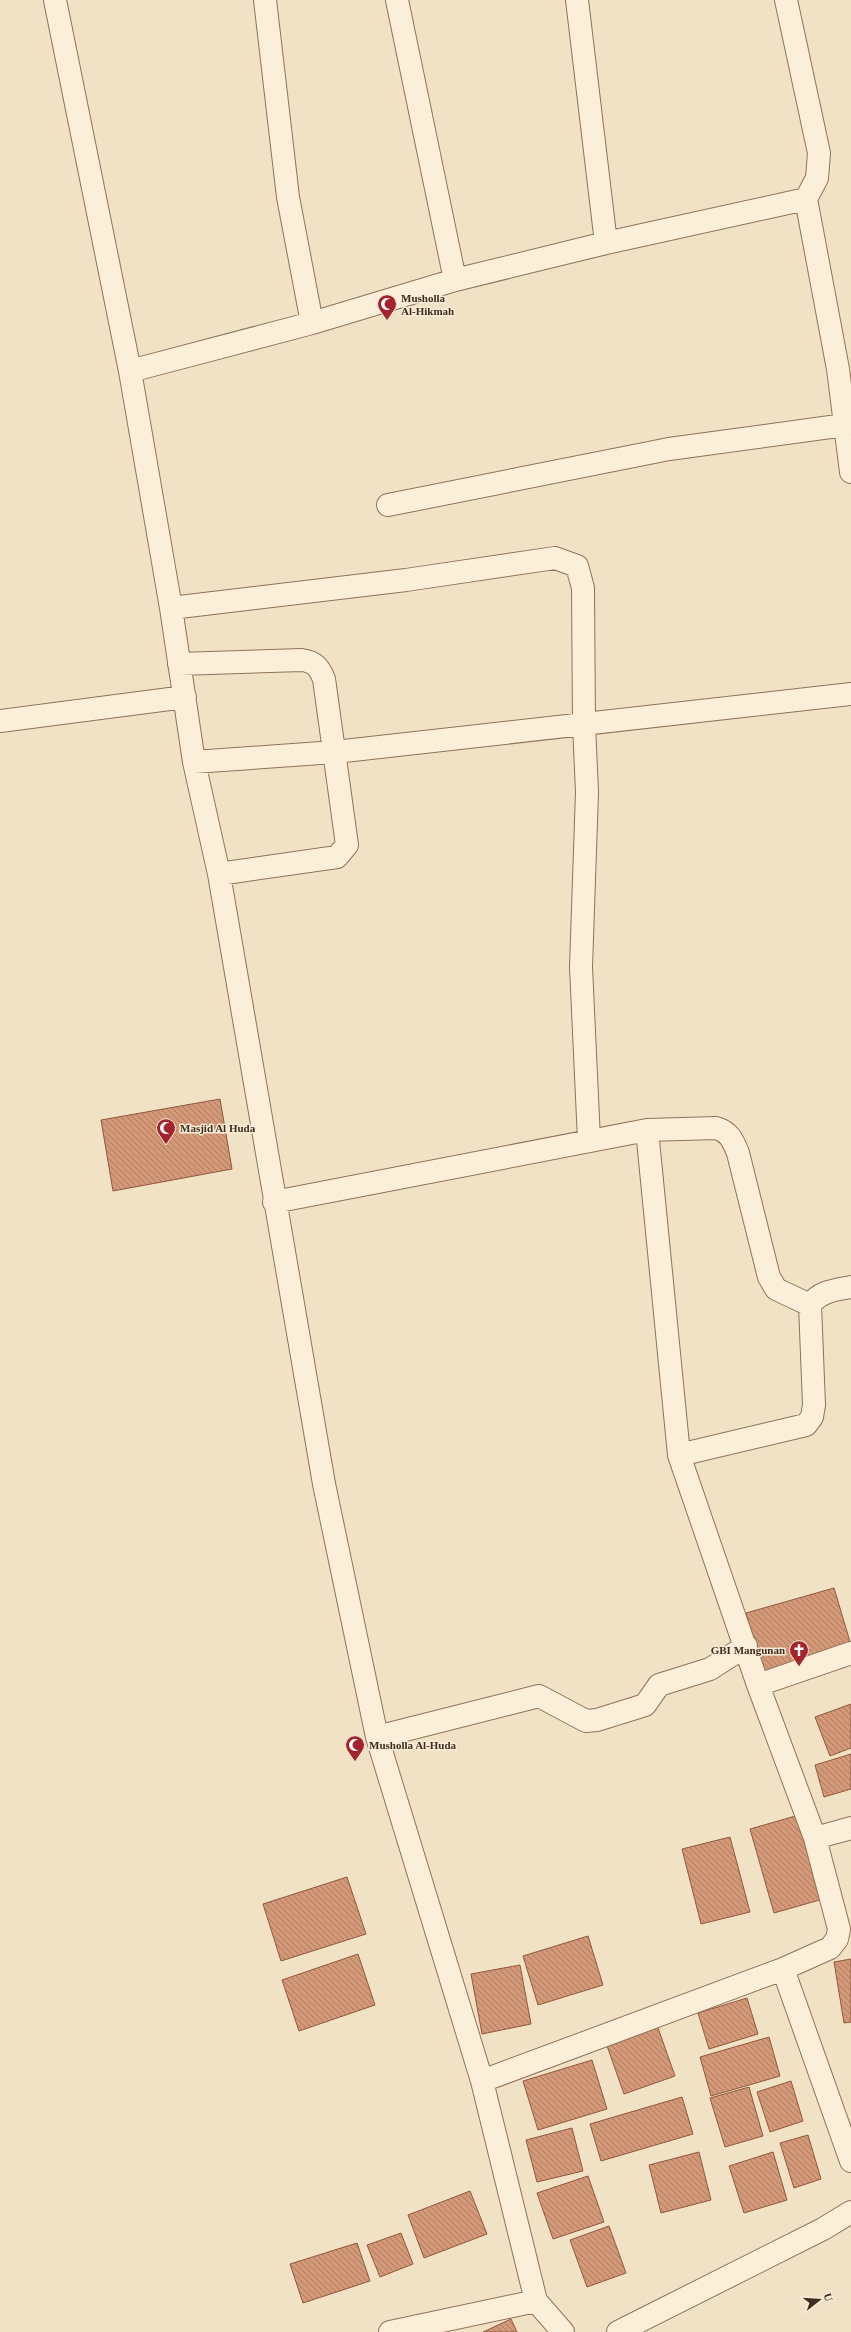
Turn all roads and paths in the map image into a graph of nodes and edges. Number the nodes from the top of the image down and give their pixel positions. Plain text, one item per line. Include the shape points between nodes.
1 (55, 0) edge
2 (265, 0) edge
3 (397, 0) edge
4 (577, 0) edge
5 (786, 0) edge
6 (806, 199) junction
7 (606, 243) junction
8 (455, 280) junction
9 (312, 323) junction
10 (130, 371) junction
11 (845, 425) junction
12 (851, 472) edge
13 (388, 506) dead end
14 (171, 608) junction
15 (179, 664) junction
16 (851, 694) edge
17 (185, 697) junction
18 (0, 721) edge
19 (584, 725) junction
20 (335, 752) junction
21 (194, 762) junction
22 (219, 874) junction
23 (647, 1130) junction
24 (589, 1140) junction
25 (274, 1202) junction
26 (851, 1287) edge
27 (810, 1305) junction
28 (679, 1455) junction
29 (746, 1646) junction
30 (851, 1653) edge
31 (758, 1685) junction
32 (377, 1736) junction
33 (851, 1828) edge
34 (815, 1838) junction
35 (845, 1928) edge
36 (783, 1969) junction
37 (482, 2081) junction
38 (851, 2161) edge
39 (851, 2212) edge
40 (536, 2301) junction
41 (390, 2332) edge
42 (563, 2332) edge
43 (618, 2332) edge

1 - 10 street
2 - 9 street via 288,197
3 - 8 street
4 - 7 street
5 - 6 street via 819,153 817,178
6 - 7 street
6 - 11 street via 838,369
7 - 8 street
8 - 9 street
9 - 10 street
10 - 14 street
11 - 12 street
11 - 13 street via 669,449
14 - 15 street
14 - 19 street via 406,580 555,558 577,566 582,588
15 - 17 street
15 - 20 street via 302,660 312,662 320,668 324,679
16 - 19 street
17 - 18 street
17 - 21 street
19 - 20 street
19 - 24 street via 587,792 581,968
20 - 21 street
20 - 22 street via 347,845 343,852 337,857
21 - 22 street
22 - 25 street
23 - 24 street
23 - 27 street via 716,1128 725,1131 733,1140 738,1153 769,1277 776,1289
23 - 28 street
24 - 25 street
25 - 32 street via 324,1484
26 - 27 street via 825,1292 815,1298
27 - 28 street via 814,1404 812,1417 806,1425
28 - 29 street
29 - 31 street
29 - 32 street via 710,1670 659,1685 645,1705 607,1717 586,1721 539,1696
30 - 31 street
31 - 34 street
32 - 37 street
33 - 34 street
34 - 35 street
35 - 36 street via 830,1948
36 - 37 street
36 - 38 street
37 - 40 street
39 - 43 street via 823,2229
40 - 41 street
40 - 42 street

